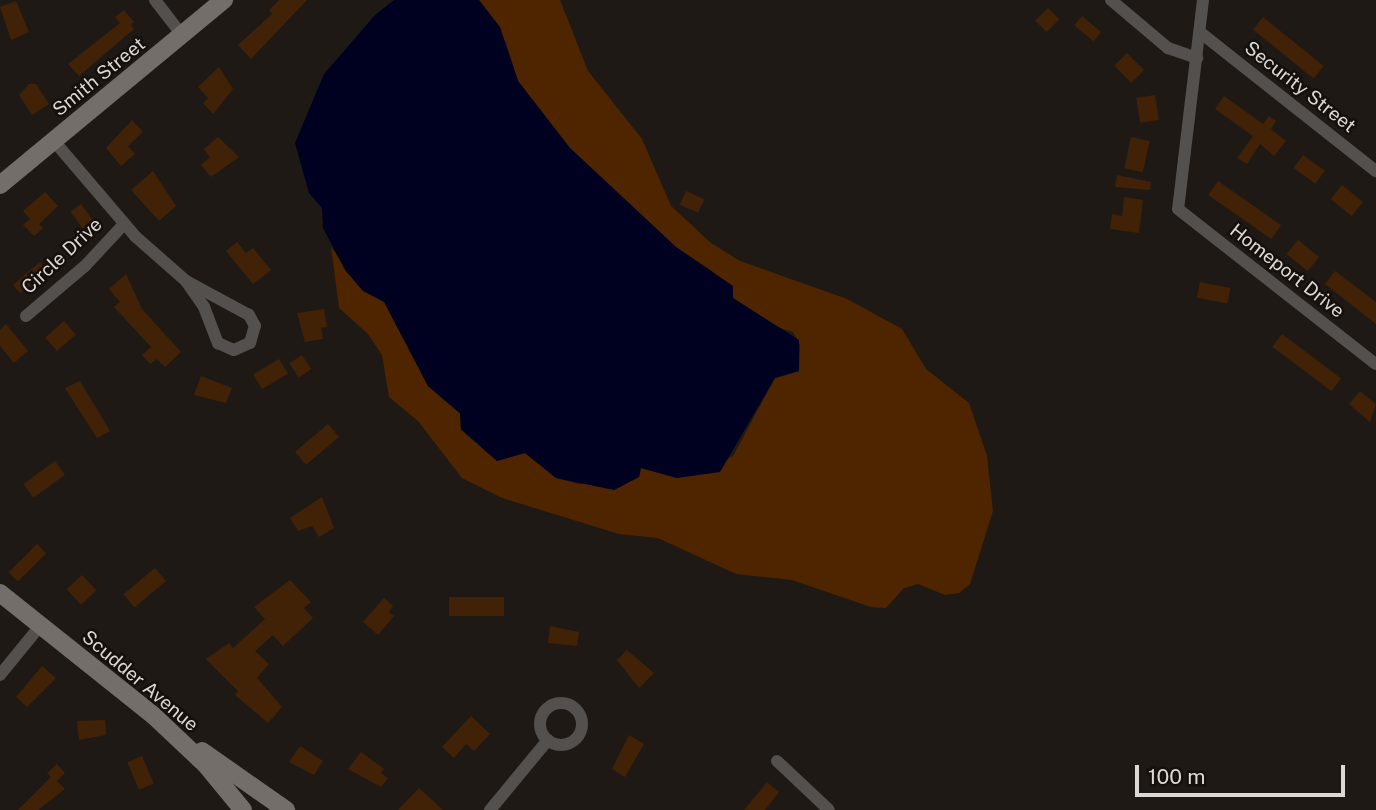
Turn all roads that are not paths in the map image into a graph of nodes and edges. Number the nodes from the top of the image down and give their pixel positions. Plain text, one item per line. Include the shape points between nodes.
1 (155, 0) edge
2 (224, 0) edge
3 (1111, 0) edge
4 (1203, 0) edge
5 (1201, 33) junction
6 (182, 35) junction
7 (1197, 58) junction
8 (54, 141) junction
9 (1376, 171) edge
10 (0, 185) edge
11 (124, 225) junction
12 (186, 281) junction
13 (26, 316) dead end
14 (1376, 364) edge
15 (0, 593) edge
16 (40, 626) junction
17 (0, 674) edge
18 (154, 716) junction
19 (548, 740) dead end
20 (777, 761) dead end
21 (243, 810) edge
22 (286, 810) edge
23 (490, 810) edge
24 (829, 810) edge

1 - 6 street
2 - 6 main road, Smith Street
3 - 7 street via 1168,48
4 - 5 street
5 - 7 street
5 - 9 street, Security Street
6 - 8 main road, Smith Street
7 - 14 street, Homeport Drive via 1177,206
8 - 10 main road, Smith Street
8 - 11 street, Circle Drive
11 - 12 street, Circle Drive
11 - 13 street, Circle Drive via 85,266
12 - 12 street, Circle Drive via 204,307 218,343 234,350 250,343 255,326 249,315
15 - 16 main road, Scudder Avenue
16 - 17 street
16 - 18 main road, Scudder Avenue
18 - 21 main road, Scudder Avenue via 206,765
18 - 22 main road
19 - 23 street
20 - 24 street

